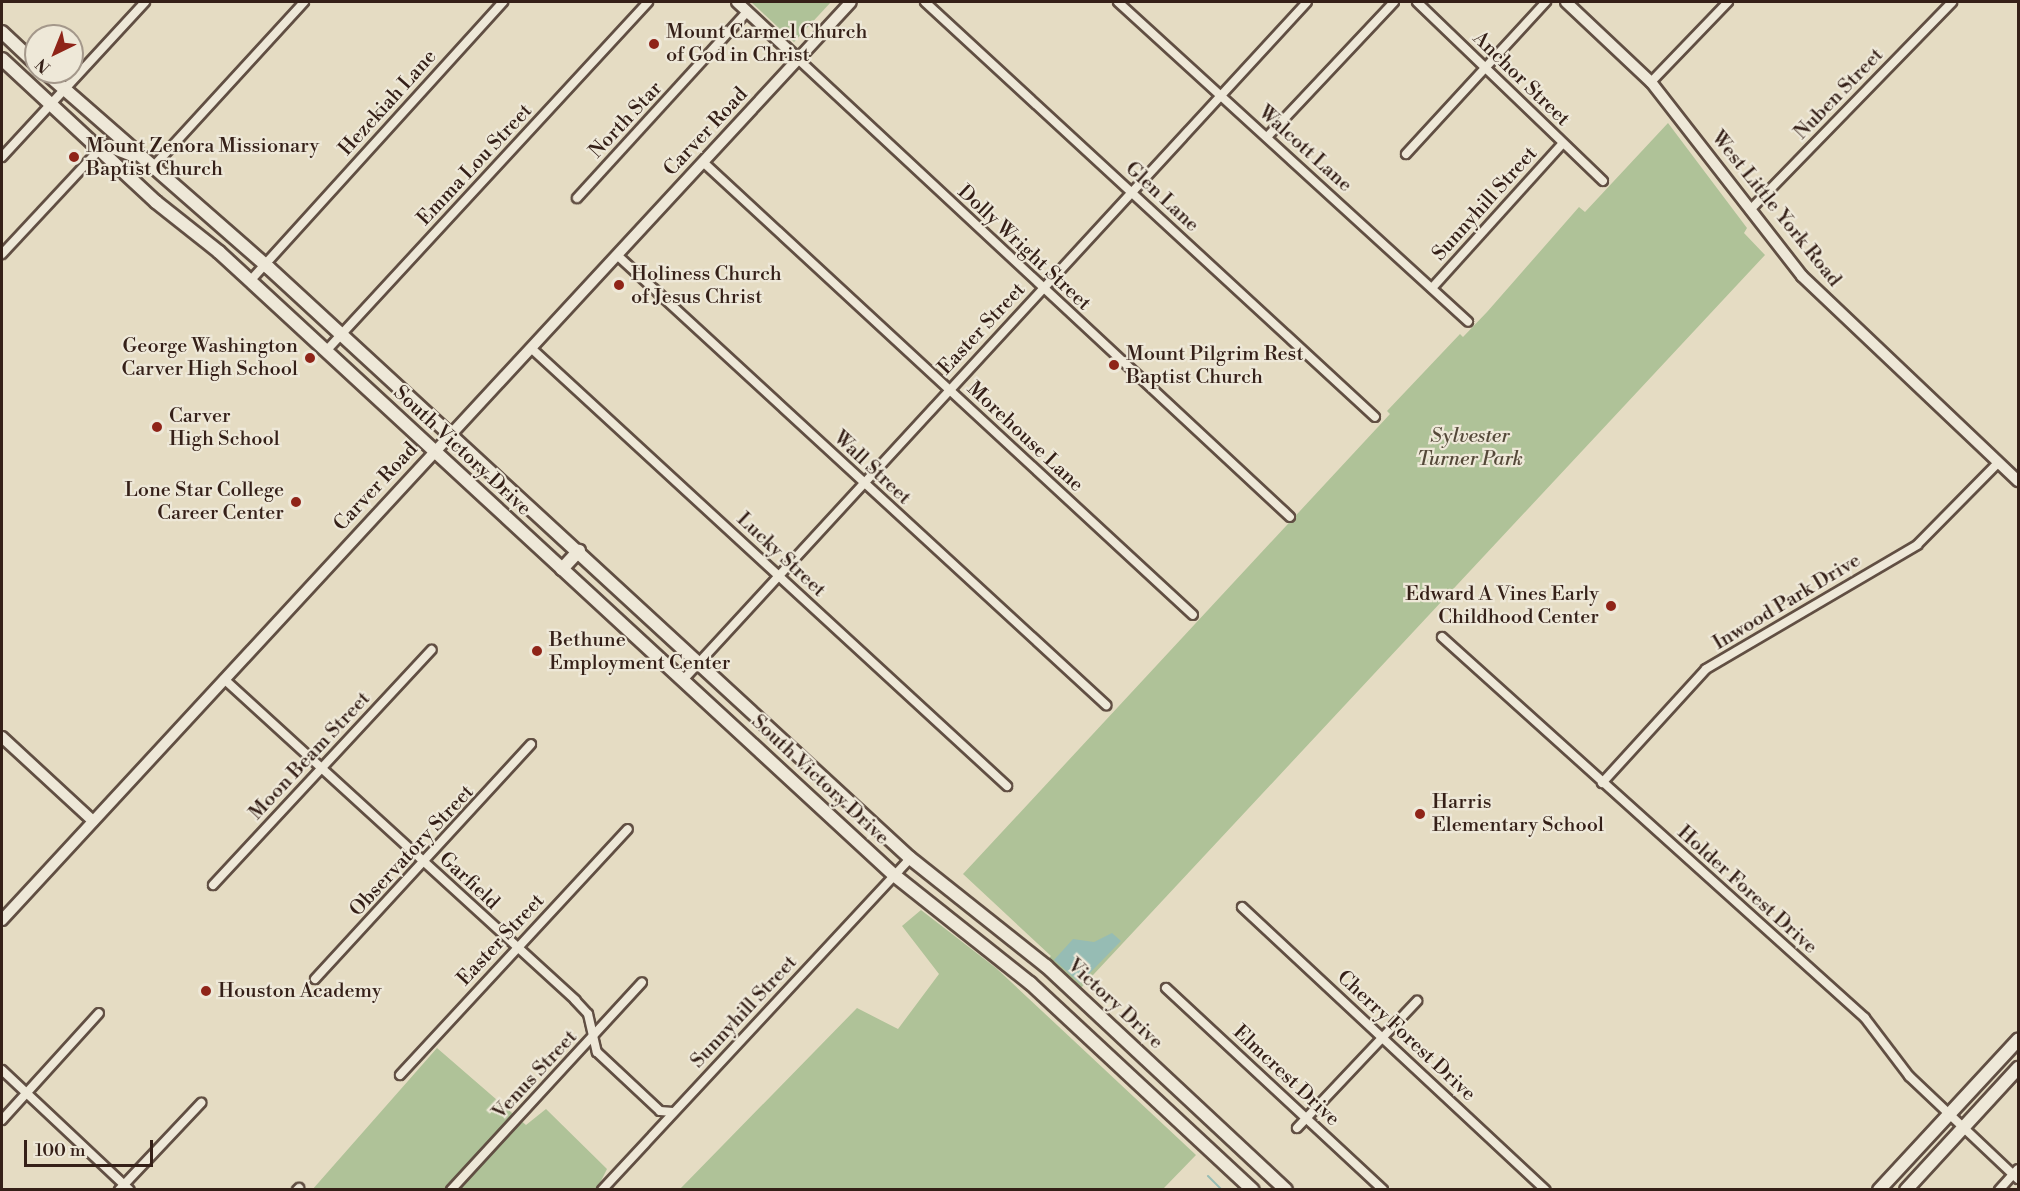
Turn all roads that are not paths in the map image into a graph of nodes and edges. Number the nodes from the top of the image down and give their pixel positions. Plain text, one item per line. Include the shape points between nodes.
1 (145, 2) edge
2 (304, 2) edge
3 (503, 2) edge
4 (648, 2) edge
5 (737, 2) edge
6 (851, 2) edge
7 (926, 2) edge
8 (1118, 2) edge
9 (1307, 2) edge
10 (1394, 2) edge
11 (1417, 2) edge
12 (1546, 2) edge
13 (1566, 2) edge
14 (1728, 2) edge
15 (1952, 2) edge
16 (748, 11) junction
17 (2, 32) edge
18 (24, 52) edge
19 (2, 59) edge
20 (798, 59) junction
21 (1485, 68) junction
22 (1651, 82) junction
23 (58, 84) edge
24 (64, 89) junction
25 (1221, 95) junction
26 (51, 104) junction
27 (1267, 137) junction
28 (1563, 143) junction
29 (99, 150) junction
30 (1406, 154) dead end
31 (137, 156) junction
32 (2, 158) edge
33 (702, 162) junction
34 (152, 168) junction
35 (1603, 181) dead end
36 (1131, 191) junction
37 (577, 198) dead end
38 (1750, 210) junction
39 (2, 254) edge
40 (617, 255) junction
41 (264, 263) junction
42 (250, 281) junction
43 (1432, 288) junction
44 (1042, 289) junction
45 (1468, 322) dead end
46 (342, 334) junction
47 (531, 348) junction
48 (326, 351) junction
49 (949, 389) junction
50 (1375, 417) dead end
51 (452, 435) junction
52 (434, 451) junction
53 (1998, 463) junction
54 (2019, 481) edge
55 (864, 483) junction
56 (1290, 517) dead end
57 (579, 550) junction
58 (562, 569) junction
59 (778, 574) junction
60 (1193, 615) dead end
61 (1442, 637) dead end
62 (431, 650) dead end
63 (700, 661) junction
64 (224, 679) junction
65 (682, 680) junction
66 (1106, 705) dead end
67 (2, 736) edge
68 (531, 744) dead end
69 (322, 766) junction
70 (1602, 783) junction
71 (1007, 786) dead end
72 (93, 821) junction
73 (628, 830) dead end
74 (910, 858) junction
75 (425, 862) junction
76 (894, 875) junction
77 (213, 885) dead end
78 (1242, 907) dead end
79 (2, 920) edge
80 (516, 946) junction
81 (315, 979) dead end
82 (642, 982) dead end
83 (1166, 988) dead end
84 (1417, 1001) dead end
85 (1088, 1006) junction
86 (99, 1013) dead end
87 (1073, 1022) junction
88 (1382, 1035) junction
89 (593, 1036) junction
90 (2019, 1040) edge
91 (2019, 1068) edge
92 (2, 1070) edge
93 (399, 1075) dead end
94 (27, 1093) junction
95 (201, 1103) dead end
96 (674, 1112) junction
97 (1949, 1113) junction
98 (1307, 1117) junction
99 (2, 1120) edge
100 (1963, 1127) junction
101 (1297, 1128) dead end
102 (1261, 1167) junction
103 (2017, 1174) edge
104 (1249, 1186) edge
105 (124, 1188) edge
106 (451, 1190) edge
107 (602, 1190) edge
108 (1286, 1190) edge
109 (1383, 1190) edge
110 (1545, 1190) edge
111 (1879, 1190) edge
112 (1906, 1190) edge
113 (1999, 1190) edge

1 - 24 street
2 - 34 street
3 - 41 street, Hezekiah Lane
4 - 46 street, Emma Lou Street
5 - 16 street, Dolly Wright Street
6 - 20 street, Carver Road
7 - 36 street, Glen Lane
8 - 25 street, Walcott Lane
9 - 25 street, Easter Street
10 - 27 street
11 - 21 street, Anchor Street
12 - 21 street
13 - 22 street, West Little York Road
14 - 22 street
15 - 38 street, Nuben Street
16 - 20 street, Dolly Wright Street
16 - 37 street, North Star
17 - 18 main road
19 - 26 main road, South Victory Drive
20 - 33 street, Carver Road
20 - 44 street, Dolly Wright Street
21 - 28 street, Anchor Street
21 - 30 street
22 - 38 street, West Little York Road
23 - 24 main road, South Victory Drive
24 - 26 street
24 - 31 main road, South Victory Drive
25 - 27 street, Walcott Lane
25 - 36 street, Easter Street
26 - 29 main road, South Victory Drive
26 - 32 street
27 - 43 street, Walcott Lane
28 - 35 street, Anchor Street
28 - 43 street, Sunnyhill Street
29 - 31 main road via 109,146
29 - 39 street
29 - 42 main road, South Victory Drive
31 - 34 main road, South Victory Drive
33 - 40 street, Carver Road
33 - 49 street, Morehouse Lane
34 - 41 main road, South Victory Drive
36 - 44 street, Easter Street
36 - 50 street, Glen Lane
38 - 53 street, West Little York Road via 1802,276
40 - 47 street, Carver Road
40 - 55 street, Wall Street
41 - 42 street, Hezekiah Lane
41 - 46 main road, South Victory Drive
42 - 48 main road, South Victory Drive
43 - 45 street, Walcott Lane
44 - 49 street, Easter Street
44 - 56 street, Dolly Wright Street
46 - 48 street, Emma Lou Street
46 - 51 main road, South Victory Drive
47 - 51 street, Carver Road
47 - 59 street, Lucky Street
48 - 52 main road, South Victory Drive
49 - 55 street, Easter Street
49 - 60 street, Morehouse Lane
51 - 52 street, Carver Road
51 - 57 main road, South Victory Drive
52 - 58 main road, South Victory Drive
52 - 64 street, Carver Road
53 - 54 street, West Little York Road
53 - 70 street, Inwood Park Drive via 1917,545 1706,669
55 - 59 street, Easter Street
55 - 66 street, Wall Street
57 - 58 main road
57 - 63 main road, South Victory Drive
58 - 65 main road, South Victory Drive
59 - 63 street, Easter Street
59 - 71 street, Lucky Street
61 - 70 street, Holder Forest Drive
62 - 69 street, Moon Beam Street
63 - 65 street, Easter Street
63 - 74 main road, South Victory Drive
64 - 69 street, Garfield
64 - 72 street, Carver Road
65 - 76 main road, South Victory Drive
67 - 72 street
68 - 75 street, Observatory Street
69 - 75 street, Garfield
69 - 77 street, Moon Beam Street
70 - 97 street, Holder Forest Drive via 1864,1018 1903,1070
72 - 79 street, Carver Road
73 - 80 street, Easter Street
74 - 76 street, Sunnyhill Street
74 - 85 main road, Victory Drive via 1005,932
75 - 80 street, Garfield
75 - 81 street, Observatory Street
76 - 87 main road via 996,954
76 - 96 street, Sunnyhill Street
78 - 88 street, Cherry Forest Drive
80 - 89 street, Garfield via 588,1014
80 - 93 street, Easter Street
82 - 89 street, Venus Street
83 - 98 street, Elmcrest Drive
84 - 88 street
85 - 87 main road
85 - 102 main road, Victory Drive
86 - 94 street
87 - 104 main road
88 - 98 street
88 - 110 street, Cherry Forest Drive
89 - 96 street, Garfield via 597,1052 660,1111
89 - 106 street, Venus Street
90 - 97 main road
91 - 100 main road
92 - 94 street
94 - 99 street
94 - 105 street
95 - 105 street
96 - 107 street, Sunnyhill Street
97 - 100 street, Holder Forest Drive
97 - 111 main road
98 - 101 street
98 - 109 street, Elmcrest Drive
100 - 103 street, Holder Forest Drive
100 - 112 main road
102 - 104 main road
102 - 108 main road, Victory Drive
103 - 113 street

